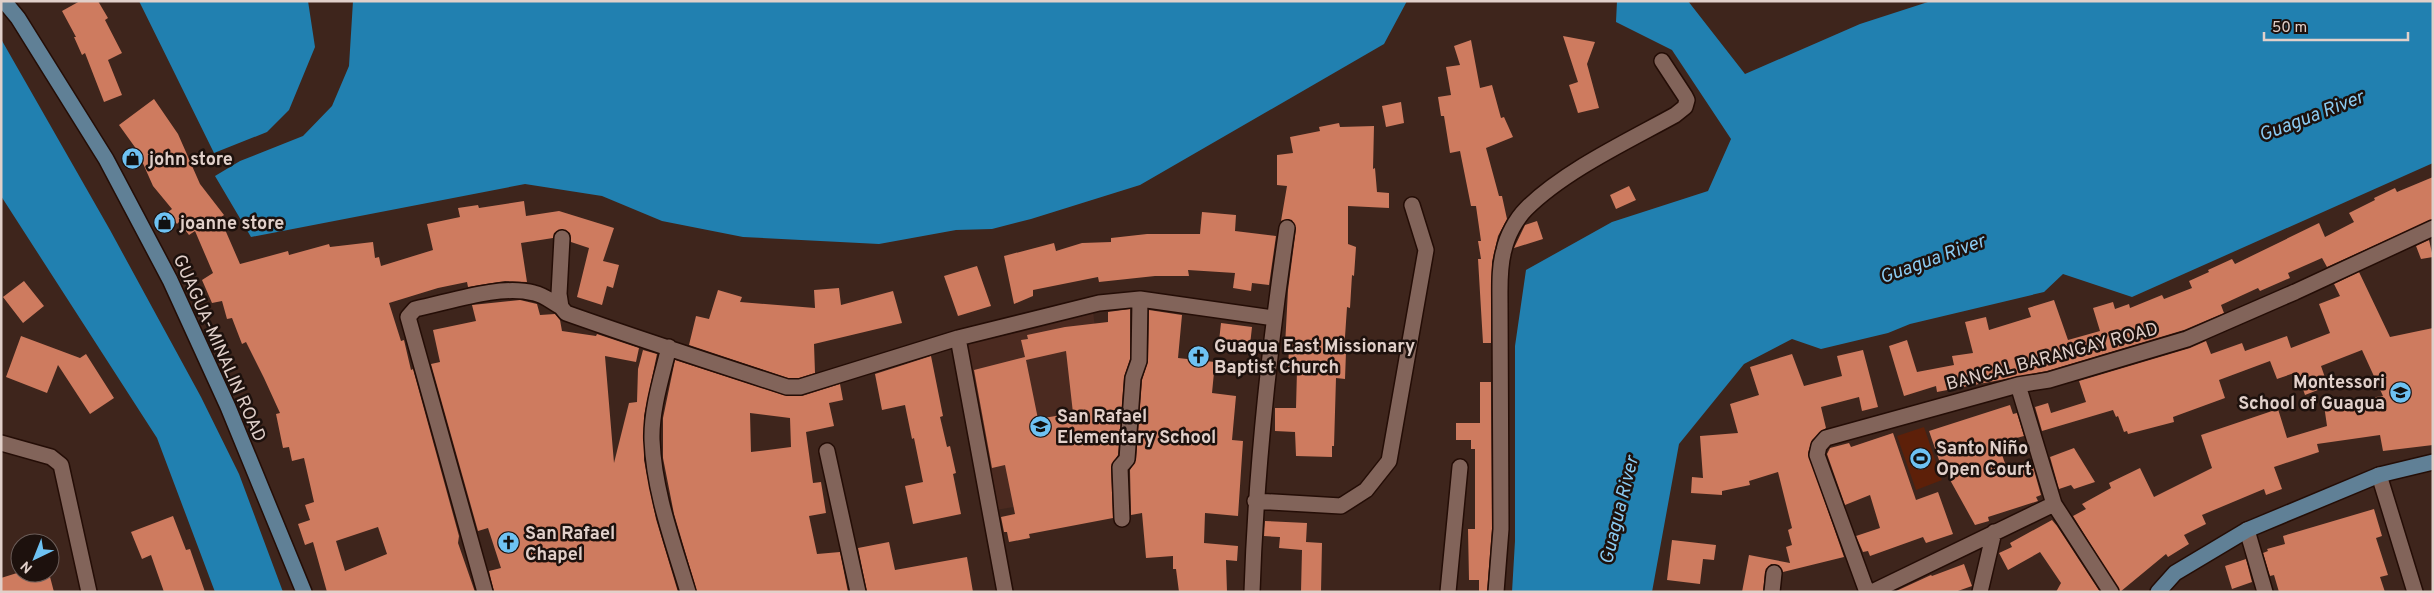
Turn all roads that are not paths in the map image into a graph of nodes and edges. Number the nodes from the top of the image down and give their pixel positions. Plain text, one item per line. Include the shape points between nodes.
1 (4, 1) edge
2 (1662, 61) dead end
3 (1412, 206) dead end
4 (1287, 228) dead end
5 (2433, 228) edge
6 (562, 238) dead end
7 (1140, 299) junction
8 (561, 308) junction
9 (1274, 318) junction
10 (958, 338) junction
11 (669, 347) junction
12 (2018, 385) junction
13 (1, 443) edge
14 (827, 451) dead end
15 (2433, 462) edge
16 (1460, 467) dead end
17 (2379, 475) junction
18 (1255, 501) junction
19 (2054, 504) junction
20 (1122, 519) dead end
21 (2247, 530) junction
22 (1994, 532) junction
23 (1774, 573) dead end
24 (89, 592) edge
25 (304, 592) edge
26 (485, 592) edge
27 (688, 592) edge
28 (858, 592) edge
29 (1005, 592) edge
30 (1252, 592) edge
31 (1448, 592) edge
32 (1496, 592) edge
33 (1772, 592) edge
34 (1867, 592) edge
35 (1872, 592) edge
36 (1980, 592) edge
37 (2111, 592) edge
38 (2158, 592) edge
39 (2266, 592) edge
40 (2415, 592) edge

1 - 25 main road, GUAGUA-MINALIN ROAD via 18,18 106,159 170,280 228,407
2 - 32 street via 1688,100 1685,106 1596,158 1524,210 1504,250 1500,269 1501,530
3 - 18 street via 1426,250 1389,461 1366,490 1341,506
4 - 9 street
5 - 12 street, BANCAL BARANGAY ROAD via 2187,339 2049,380
6 - 8 street
7 - 9 street
7 - 10 street via 1056,312
7 - 20 street via 1139,361 1133,378 1127,459 1120,467
8 - 11 street via 566,313
8 - 26 street via 532,292 503,291 415,309 408,317
9 - 18 street
10 - 11 street via 800,387 787,387
10 - 29 street
11 - 27 street via 652,439 659,496
12 - 19 street
12 - 34 street, BANCAL BARANGAY ROAD via 1826,438 1819,446 1818,456
13 - 24 street via 51,457 61,465
14 - 28 street
15 - 17 main road
16 - 31 street
17 - 21 main road
17 - 40 street
18 - 30 street
19 - 22 street
19 - 37 street
21 - 38 main road via 2175,573
21 - 39 street
22 - 35 street
22 - 36 street
23 - 33 street

